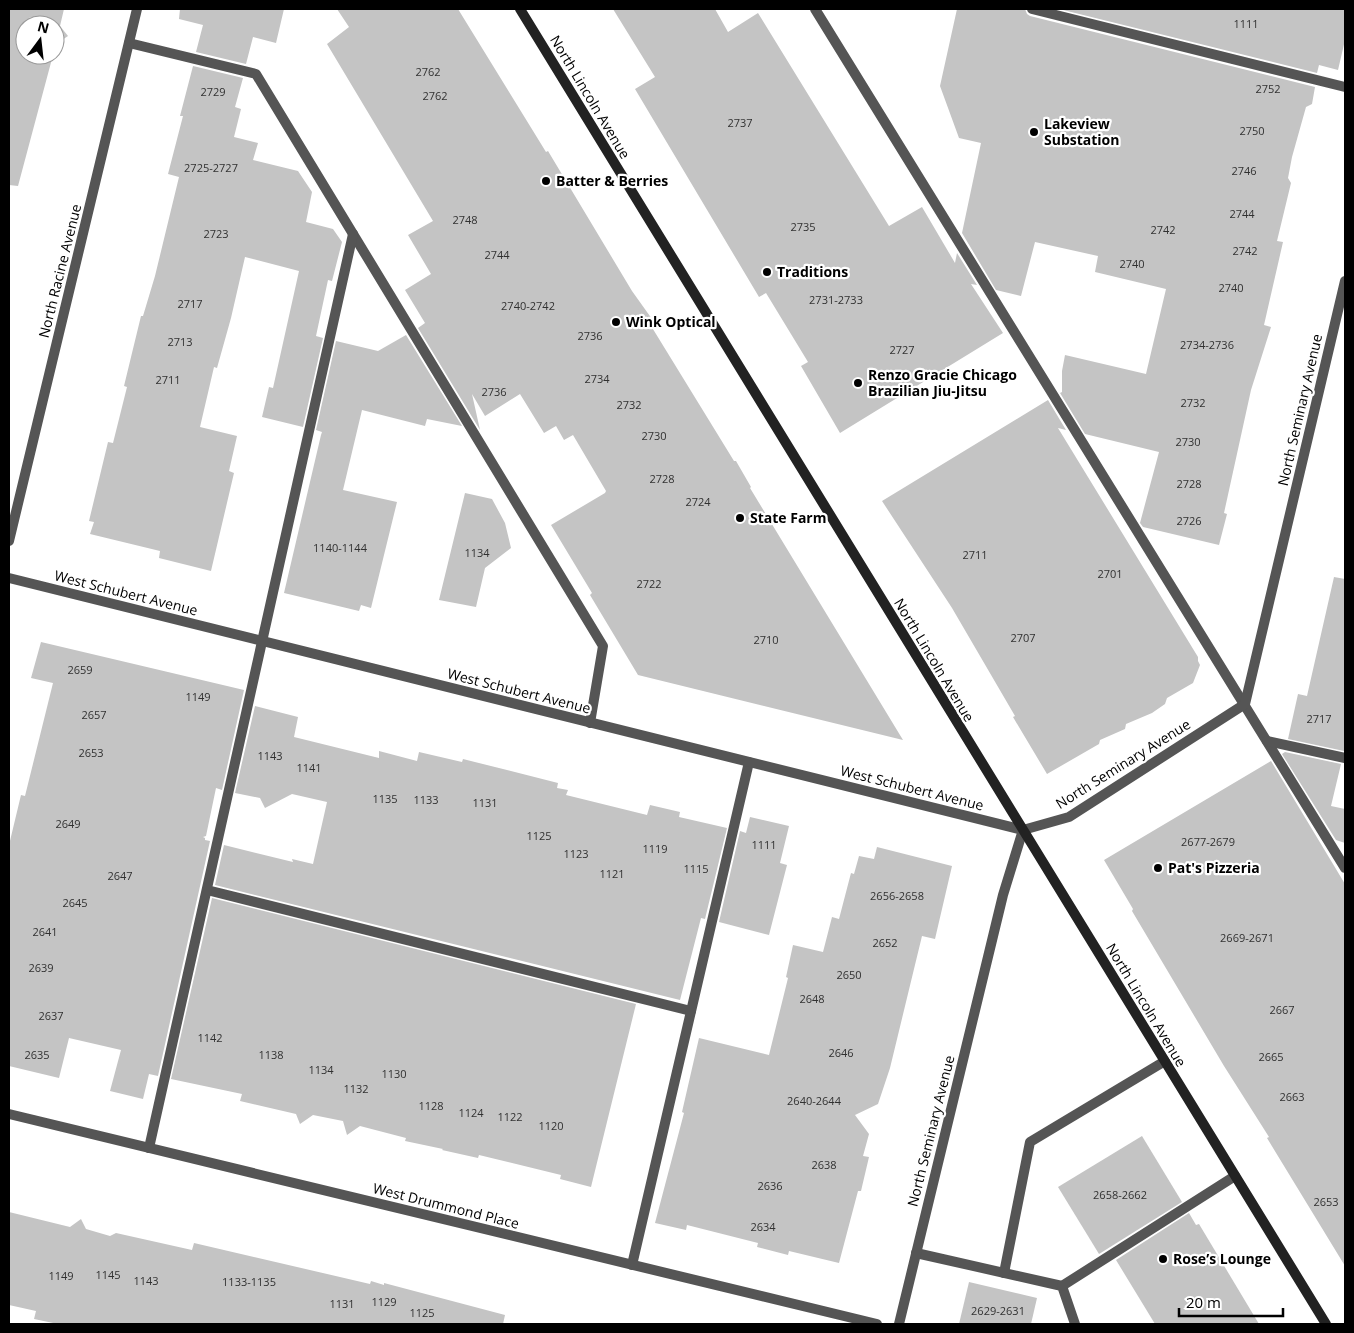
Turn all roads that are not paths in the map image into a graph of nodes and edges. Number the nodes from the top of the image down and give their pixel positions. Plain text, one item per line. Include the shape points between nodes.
1 (137, 9) edge
2 (520, 9) edge
3 (815, 9) edge
4 (1032, 9) edge
5 (129, 43) junction
6 (1345, 87) edge
7 (353, 234) junction
8 (1345, 281) edge
9 (9, 540) edge
10 (9, 578) edge
11 (263, 641) junction
12 (1244, 704) junction
13 (590, 723) junction
14 (1267, 741) junction
15 (1345, 758) edge
16 (749, 762) junction
17 (1023, 830) junction
18 (1345, 868) edge
19 (207, 890) junction
20 (691, 1011) junction
21 (1164, 1061) junction
22 (9, 1114) edge
23 (149, 1148) junction
24 (1235, 1176) junction
25 (916, 1253) junction
26 (632, 1265) junction
27 (1004, 1273) junction
28 (1062, 1286) junction
29 (878, 1324) edge
30 (898, 1324) edge
31 (1075, 1324) edge
32 (1326, 1324) edge

1 - 5 street, North Racine Avenue
2 - 17 main road, North Lincoln Avenue
3 - 12 street
4 - 6 street
5 - 7 street via 256,74
5 - 9 street, North Racine Avenue
7 - 11 street
7 - 13 street via 603,646
8 - 12 street, North Seminary Avenue
10 - 11 street, West Schubert Avenue
11 - 13 street, West Schubert Avenue
11 - 19 street
12 - 14 street
12 - 17 street, North Seminary Avenue via 1068,817
13 - 16 street, West Schubert Avenue
14 - 15 street
14 - 18 street
16 - 17 street, West Schubert Avenue
16 - 20 street
17 - 21 main road, North Lincoln Avenue
17 - 25 street, North Seminary Avenue via 1003,895
19 - 20 street
19 - 23 street
20 - 26 street
21 - 24 main road, North Lincoln Avenue
21 - 27 street via 1030,1142
22 - 23 street, West Drummond Place
23 - 26 street, West Drummond Place
24 - 28 street
24 - 32 main road, North Lincoln Avenue
25 - 27 street
25 - 30 street, North Seminary Avenue
26 - 29 street, West Drummond Place
27 - 28 street
28 - 31 street

